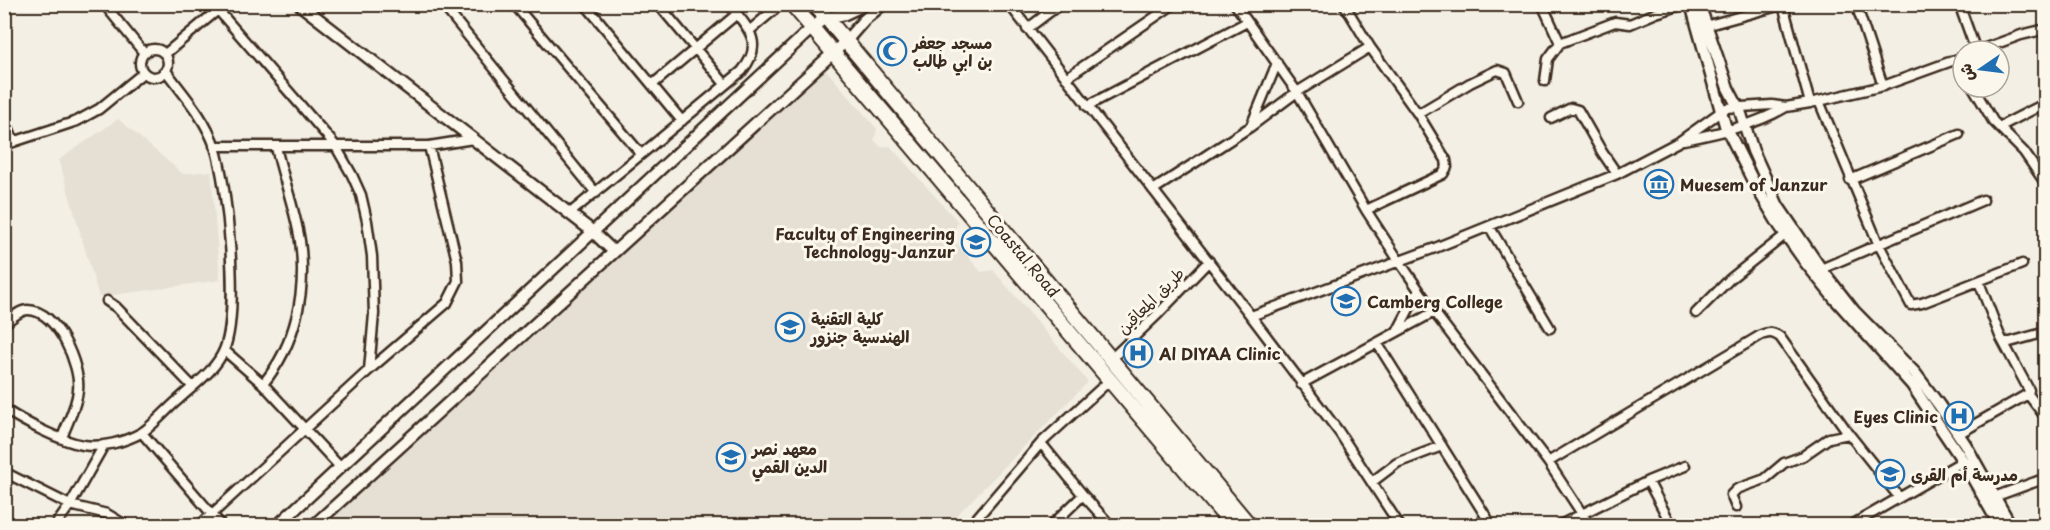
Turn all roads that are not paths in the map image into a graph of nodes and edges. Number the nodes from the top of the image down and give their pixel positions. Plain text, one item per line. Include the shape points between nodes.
1 (104, 4) edge
2 (299, 4) edge
3 (442, 4) edge
4 (514, 4) edge
5 (585, 4) edge
6 (658, 4) edge
7 (729, 4) edge
8 (781, 4) edge
9 (792, 4) edge
10 (815, 4) edge
11 (866, 4) edge
12 (883, 4) edge
13 (1009, 4) edge
14 (1060, 4) edge
15 (1174, 4) edge
16 (1235, 4) edge
17 (1344, 4) edge
18 (1542, 4) edge
19 (1685, 4) edge
20 (1691, 4) edge
21 (1698, 4) edge
22 (1856, 4) edge
23 (1959, 4) edge
24 (1784, 5) edge
25 (221, 7) edge
26 (737, 14) junction
27 (825, 18) junction
28 (1247, 22) junction
29 (1705, 26) junction
30 (812, 28) junction
31 (2046, 28) edge
32 (1027, 29) junction
33 (749, 31) junction
34 (1972, 39) edge
35 (2011, 40) edge
36 (845, 42) junction
37 (1560, 43) junction
38 (1370, 47) junction
39 (694, 49) junction
40 (832, 52) junction
41 (144, 53) junction
42 (165, 54) junction
43 (1277, 63) junction
44 (1951, 64) edge
45 (166, 71) junction
46 (143, 72) junction
47 (1066, 78) junction
48 (1545, 81) dead end
49 (725, 84) junction
50 (652, 85) junction
51 (1883, 86) junction
52 (1297, 92) junction
53 (1980, 99) edge
54 (1518, 101) dead end
55 (1814, 102) junction
56 (2046, 103) edge
57 (1086, 106) junction
58 (1738, 106) junction
59 (1786, 107) junction
60 (1720, 111) junction
61 (1418, 114) junction
62 (4, 117) edge
63 (1551, 118) dead end
64 (682, 121) junction
65 (1744, 125) junction
66 (1250, 127) junction
67 (1999, 127) junction
68 (1727, 129) junction
69 (1959, 134) dead end
70 (474, 139) junction
71 (1680, 141) junction
72 (14, 142) junction
73 (4, 145) edge
74 (335, 145) junction
75 (214, 146) junction
76 (429, 146) junction
77 (276, 147) junction
78 (641, 154) junction
79 (1617, 174) junction
80 (1850, 180) junction
81 (2046, 184) edge
82 (1153, 190) junction
83 (596, 193) junction
84 (1983, 200) dead end
85 (1366, 210) junction
86 (569, 214) junction
87 (1489, 226) junction
88 (592, 231) junction
89 (1785, 235) junction
90 (1878, 243) junction
91 (613, 251) junction
92 (1209, 261) junction
93 (1399, 261) junction
94 (2022, 264) dead end
95 (1821, 269) junction
96 (1978, 282) junction
97 (1419, 290) junction
98 (107, 301) dead end
99 (1434, 312) junction
100 (1696, 313) dead end
101 (1251, 316) junction
102 (4, 324) edge
103 (1550, 328) dead end
104 (1396, 332) junction
105 (2046, 332) edge
106 (2005, 342) junction
107 (1377, 343) junction
108 (224, 350) junction
109 (1111, 359) junction
110 (369, 370) junction
111 (1109, 381) junction
112 (263, 384) junction
113 (1301, 384) junction
114 (192, 386) junction
115 (2028, 394) junction
116 (5, 412) edge
117 (2046, 418) edge
118 (304, 430) junction
119 (142, 433) junction
120 (1849, 434) junction
121 (1958, 434) junction
122 (62, 438) junction
123 (1041, 443) junction
124 (104, 445) junction
125 (1442, 446) junction
126 (1963, 461) junction
127 (1548, 462) junction
128 (1685, 466) dead end
129 (340, 467) junction
130 (4, 472) edge
131 (2046, 478) edge
132 (1648, 481) junction
133 (1372, 482) junction
134 (1083, 495) junction
135 (1899, 497) junction
136 (1994, 497) junction
137 (70, 505) junction
138 (1736, 507) dead end
139 (1581, 513) junction
140 (212, 514) junction
141 (1996, 524) edge
142 (55, 525) edge
143 (127, 525) edge
144 (199, 525) edge
145 (222, 525) edge
146 (277, 525) edge
147 (313, 525) edge
148 (970, 525) edge
149 (1051, 525) edge
150 (1111, 525) edge
151 (1233, 525) edge
152 (1250, 525) edge
153 (1400, 525) edge
154 (1492, 525) edge
155 (1558, 525) edge
156 (1590, 525) edge
157 (1672, 525) edge
158 (1850, 525) edge
159 (2011, 525) edge

1 - 41 street
2 - 70 street
3 - 83 street
4 - 78 street
5 - 50 street
6 - 39 street
7 - 26 street
8 - 33 street
9 - 30 highway, Coastal Road
10 - 27 highway, Coastal Road
11 - 27 street
12 - 36 street
13 - 32 street
14 - 32 street
15 - 47 street
16 - 28 street
17 - 38 street
18 - 37 street
19 - 37 street via 1626,25 1615,22
20 - 60 street
21 - 29 street
22 - 51 street
23 - 34 street
24 - 29 street
24 - 55 street
25 - 42 street
25 - 74 street
26 - 33 street
26 - 39 street
27 - 30 street
27 - 36 highway, Coastal Road
28 - 43 street
28 - 57 street
29 - 58 street
30 - 40 highway, Coastal Road
30 - 88 street
31 - 35 street
32 - 47 street
33 - 49 street via 753,53 742,71
36 - 40 street
36 - 109 highway, Coastal Road
37 - 48 street via 1548,59
38 - 52 street
38 - 61 street
39 - 49 street
39 - 50 street
40 - 91 street
40 - 111 highway, Coastal Road
41 - 42 street via 151,49
41 - 46 street via 140,59
42 - 45 street
43 - 52 street
43 - 66 street
44 - 51 street
45 - 46 street via 150,77
45 - 75 street via 203,121
46 - 72 street via 99,109 77,121
47 - 57 street
49 - 64 street
50 - 64 street
51 - 55 street
52 - 66 street
52 - 85 street
53 - 67 street
54 - 61 street via 1506,73 1497,70
55 - 59 street
55 - 80 street
56 - 67 street
57 - 82 street
58 - 59 street
58 - 60 street
58 - 65 street
59 - 65 street
60 - 68 street
60 - 71 street
61 - 85 street via 1446,160 1446,172
62 - 72 street
63 - 79 street via 1571,108 1578,110
64 - 78 street
65 - 68 street
65 - 95 street via 1778,206
66 - 82 street
67 - 81 street via 2024,152
68 - 71 street
68 - 89 street
69 - 80 street
70 - 76 street
70 - 86 street
71 - 79 street
72 - 73 street
74 - 76 street
74 - 77 street
74 - 110 street via 361,195 367,221 374,314
75 - 77 street
75 - 108 street via 221,169 231,263 231,322
76 - 110 street via 457,261 458,281 447,303
77 - 112 street via 300,242 302,292 291,339
78 - 83 street
79 - 87 street
80 - 90 street
82 - 92 street
83 - 86 street
84 - 90 street
85 - 93 street
86 - 88 street
87 - 93 street
87 - 103 street
88 - 91 street
88 - 129 street
89 - 100 street via 1730,279
89 - 126 street via 1827,290 1912,385
90 - 95 street
90 - 96 street via 1911,305
91 - 147 street
92 - 101 street
92 - 109 street, طريق المعاقين
93 - 97 street
93 - 101 street
94 - 96 street
95 - 121 street via 1854,311 1915,373
96 - 106 street
97 - 99 street
97 - 104 street
98 - 114 street
99 - 104 street
99 - 127 street
101 - 113 street
102 - 122 street via 20,312 34,311 52,322 64,336 72,353 79,390
104 - 107 street
105 - 106 street
106 - 115 street via 2028,385
107 - 113 street
107 - 125 street
108 - 112 street
108 - 114 street
109 - 152 highway, Coastal Road
110 - 118 street
111 - 123 street
111 - 151 highway, Coastal Road
112 - 118 street
113 - 133 street
114 - 119 street
115 - 117 street
115 - 121 street
116 - 122 street
118 - 129 street
118 - 140 street
119 - 124 street
119 - 140 street
120 - 127 street via 1780,337 1769,332
120 - 135 street
120 - 138 street via 1828,438 1803,456 1784,463 1765,479 1737,489 1731,495
121 - 136 street
122 - 124 street via 83,445
123 - 134 street
123 - 148 street
124 - 137 street
125 - 133 street via 1397,463
125 - 154 street
126 - 135 street
126 - 141 street
127 - 139 street
128 - 132 street
129 - 146 street
130 - 137 street
131 - 136 street
132 - 139 street
132 - 157 street
133 - 153 street
134 - 149 street
134 - 150 street
135 - 158 street
136 - 159 street
137 - 142 street
137 - 143 street via 107,514
139 - 155 street
139 - 156 street
140 - 144 street
140 - 145 street

